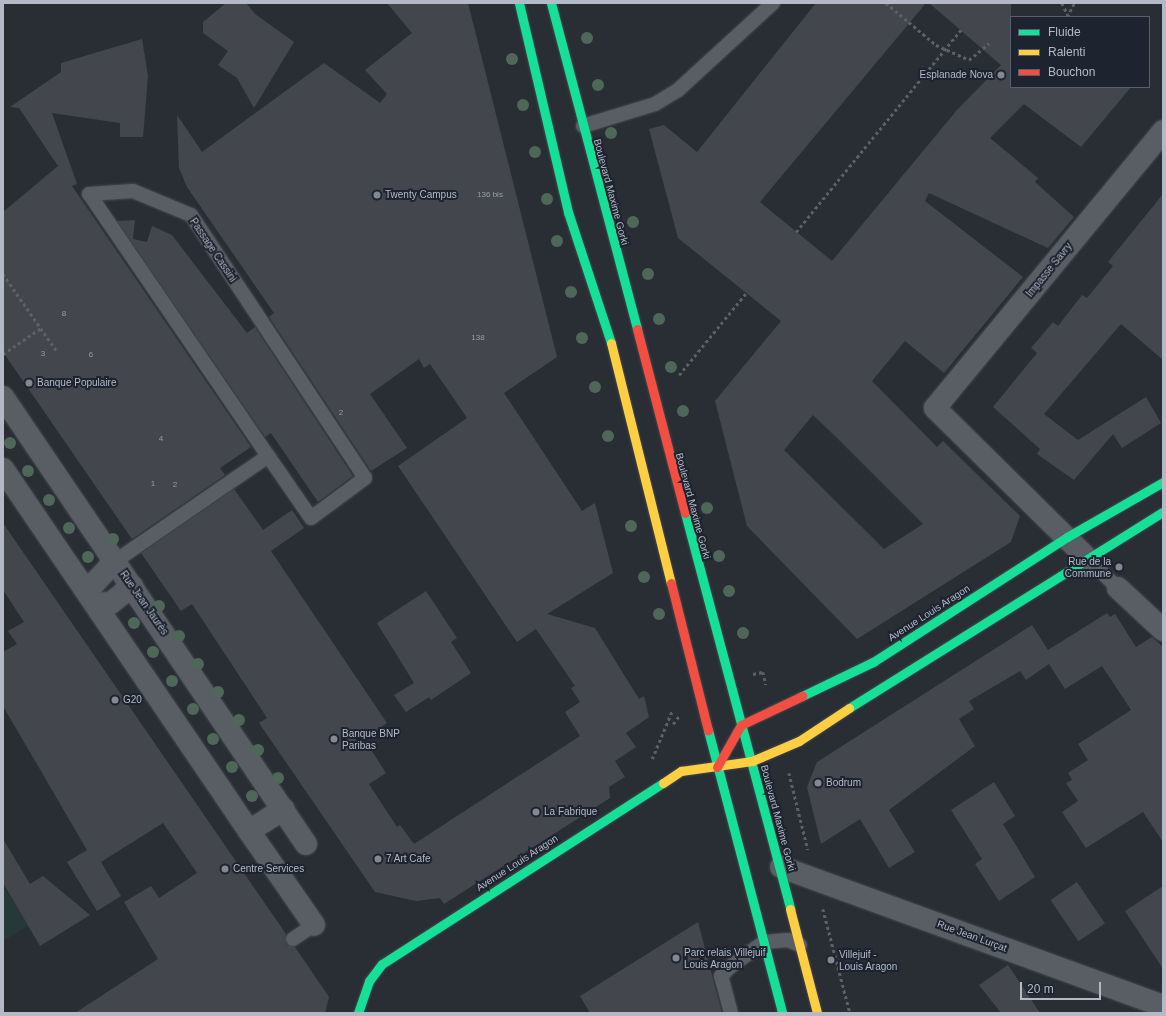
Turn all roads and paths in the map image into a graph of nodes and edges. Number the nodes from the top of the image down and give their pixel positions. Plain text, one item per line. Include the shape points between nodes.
1 (519, 3) edge
2 (551, 3) edge
3 (773, 3) edge
4 (886, 3) edge
5 (1062, 3) edge
6 (1074, 3) edge
7 (1068, 16) edge
8 (961, 30) dead end
9 (989, 44) dead end
10 (946, 49) junction
11 (582, 126) junction
12 (1163, 131) edge
13 (571, 166) dead end
14 (558, 169) junction
15 (796, 232) dead end
16 (3, 274) edge
17 (746, 293) dead end
18 (41, 328) junction
19 (56, 350) dead end
20 (3, 354) edge
21 (678, 375) dead end
22 (3, 398) edge
23 (268, 456) junction
24 (3, 469) edge
25 (1163, 482) edge
26 (1163, 512) edge
27 (1067, 537) junction
28 (1088, 558) junction
29 (114, 562) junction
30 (132, 586) junction
31 (1118, 588) joint
32 (91, 597) junction
33 (1163, 630) edge
34 (763, 672) dead end
35 (772, 712) junction
36 (741, 725) junction
37 (783, 748) junction
38 (752, 761) junction
39 (717, 767) junction
40 (284, 809) junction
41 (249, 831) junction
42 (306, 844) dead end
43 (781, 867) junction
44 (815, 879) junction
45 (314, 925) joint
46 (294, 939) dead end
47 (764, 942) junction
48 (800, 945) junction
49 (1163, 1006) edge
50 (358, 1013) edge
51 (731, 1013) edge
52 (782, 1013) edge
53 (817, 1013) edge
54 (850, 1013) edge

1 - 14 main road
2 - 11 main road, Boulevard Maxime Gorki
3 - 11 lane via 678,90 655,104
4 - 10 path
5 - 7 path
6 - 7 path
8 - 10 path
9 - 10 path via 969,60
10 - 15 path
11 - 36 main road, Boulevard Maxime Gorki via 588,162
12 - 27 street, Impasse Savry via 935,408
13 - 14 main road
14 - 39 main road via 582,261 604,316
16 - 18 path
17 - 21 path
18 - 19 path
18 - 20 path
22 - 29 street, Rue Jean Jaurès
23 - 23 lane, Passage Cassini via 311,518 365,478 190,215 133,191 89,194
23 - 29 lane
24 - 32 street
25 - 27 main road, Avenue Louis Aragon
26 - 28 main road, Avenue Louis Aragon
27 - 28 street
27 - 35 main road, Avenue Louis Aragon via 874,662
28 - 31 lane
28 - 37 main road, Avenue Louis Aragon
29 - 30 street, Rue Jean Jaurès
29 - 32 street
30 - 32 street via 111,603
30 - 40 street, Rue Jean Jaurès
31 - 33 street
32 - 41 street
34 - 35 path
35 - 36 main road, Avenue Louis Aragon
36 - 38 main road, Boulevard Maxime Gorki
36 - 39 main road
37 - 38 main road, Avenue Louis Aragon
37 - 44 path
38 - 39 main road, Avenue Louis Aragon
38 - 43 main road, Boulevard Maxime Gorki
39 - 47 main road
39 - 50 main road, Avenue Louis Aragon via 681,771 386,961 369,981
40 - 41 street
40 - 42 street, Rue Jean Jaurès
41 - 45 street
43 - 44 street, Rue Jean Lurçat
43 - 48 main road, Boulevard Maxime Gorki
44 - 49 street, Rue Jean Lurçat
44 - 54 path
45 - 46 lane
47 - 48 lane via 788,940
47 - 51 lane via 721,976
47 - 52 main road
48 - 53 main road, Boulevard Maxime Gorki

